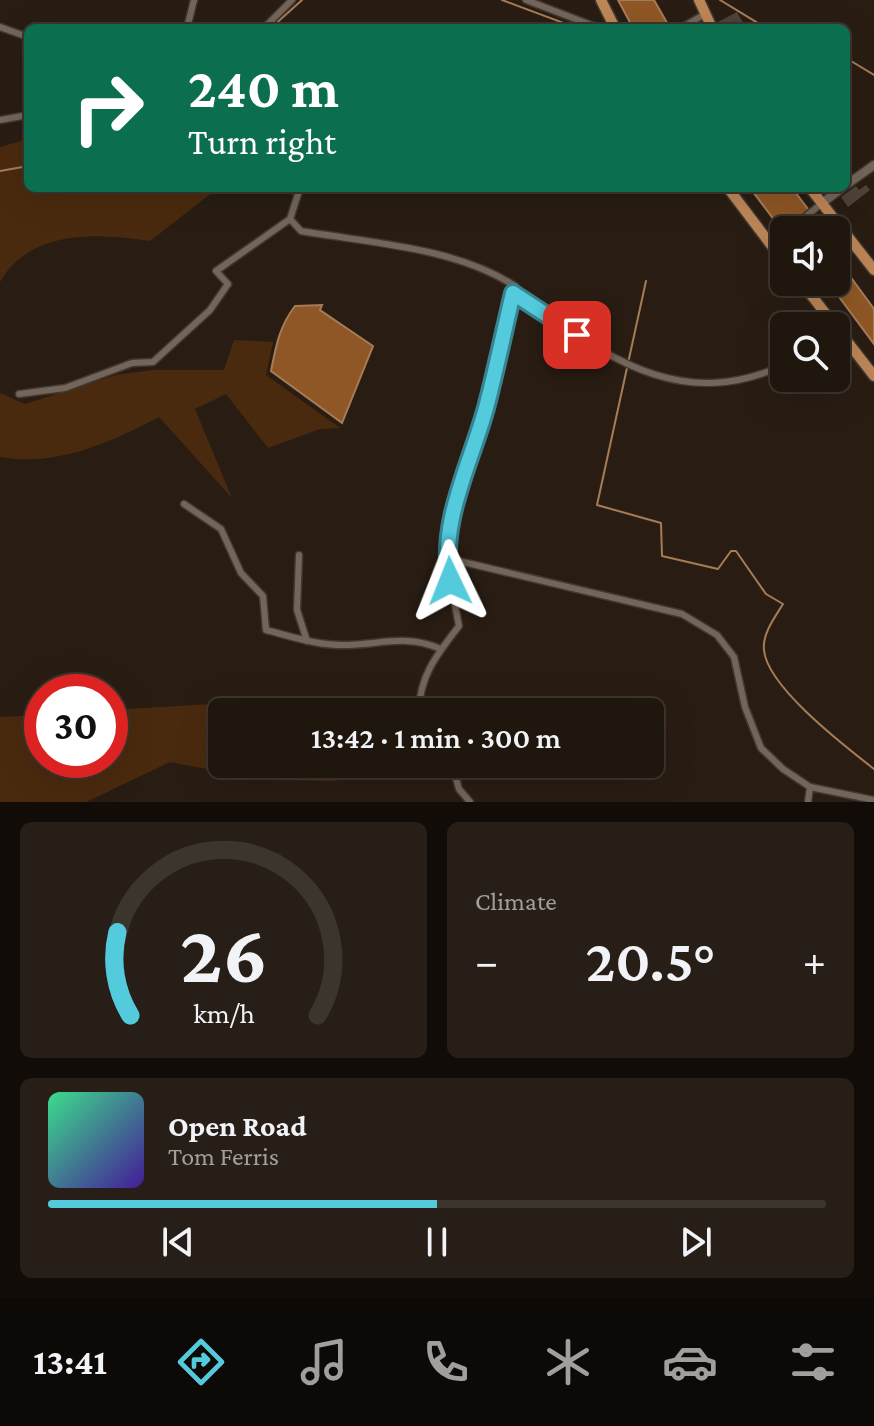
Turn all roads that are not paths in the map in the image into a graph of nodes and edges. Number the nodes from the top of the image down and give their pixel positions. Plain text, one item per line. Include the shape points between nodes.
1 (194, 0) edge
2 (292, 0) edge
3 (526, 0) edge
4 (601, 0) edge
5 (699, 0) edge
6 (705, 14) junction
7 (188, 24) edge
8 (268, 24) edge
9 (589, 24) edge
10 (613, 24) edge
11 (688, 24) edge
12 (710, 24) edge
13 (0, 27) edge
14 (24, 36) edge
15 (24, 116) edge
16 (0, 120) edge
17 (874, 165) edge
18 (850, 182) edge
19 (299, 192) edge
20 (732, 192) edge
21 (812, 192) edge
22 (836, 192) edge
23 (818, 206) junction
24 (806, 216) edge
25 (290, 219) junction
26 (770, 231) edge
27 (874, 270) edge
28 (513, 293) junction
29 (812, 296) edge
30 (824, 312) edge
31 (850, 346) edge
32 (770, 370) edge
33 (874, 376) edge
34 (19, 394) dead end
35 (184, 504) dead end
36 (299, 555) dead end
37 (446, 558) junction
38 (307, 641) junction
39 (441, 649) junction
40 (419, 698) edge
41 (456, 778) edge
42 (810, 787) junction
43 (874, 800) edge
44 (470, 802) edge
45 (808, 802) edge

1 - 7 street
2 - 8 street
3 - 9 street
4 - 10 main road
5 - 6 main road
6 - 11 street
6 - 12 main road
13 - 14 street
15 - 16 street
17 - 18 street
19 - 25 street
20 - 26 main road
21 - 23 main road
22 - 23 street
23 - 24 street
23 - 27 main road
25 - 28 street via 301,231 446,258 501,277 515,286
25 - 34 street via 216,271 228,284 210,310 153,362 132,363 65,388
28 - 32 street via 624,365 684,383 740,382
28 - 37 street via 486,409 454,508
29 - 30 main road
31 - 33 main road
35 - 38 street via 221,529 241,573 263,596 266,630
36 - 38 street via 297,610
37 - 39 street via 459,626
37 - 42 street via 702,623 734,657 761,748
38 - 39 street via 422,641
39 - 40 street via 428,668
41 - 44 street
42 - 43 street
42 - 45 street

